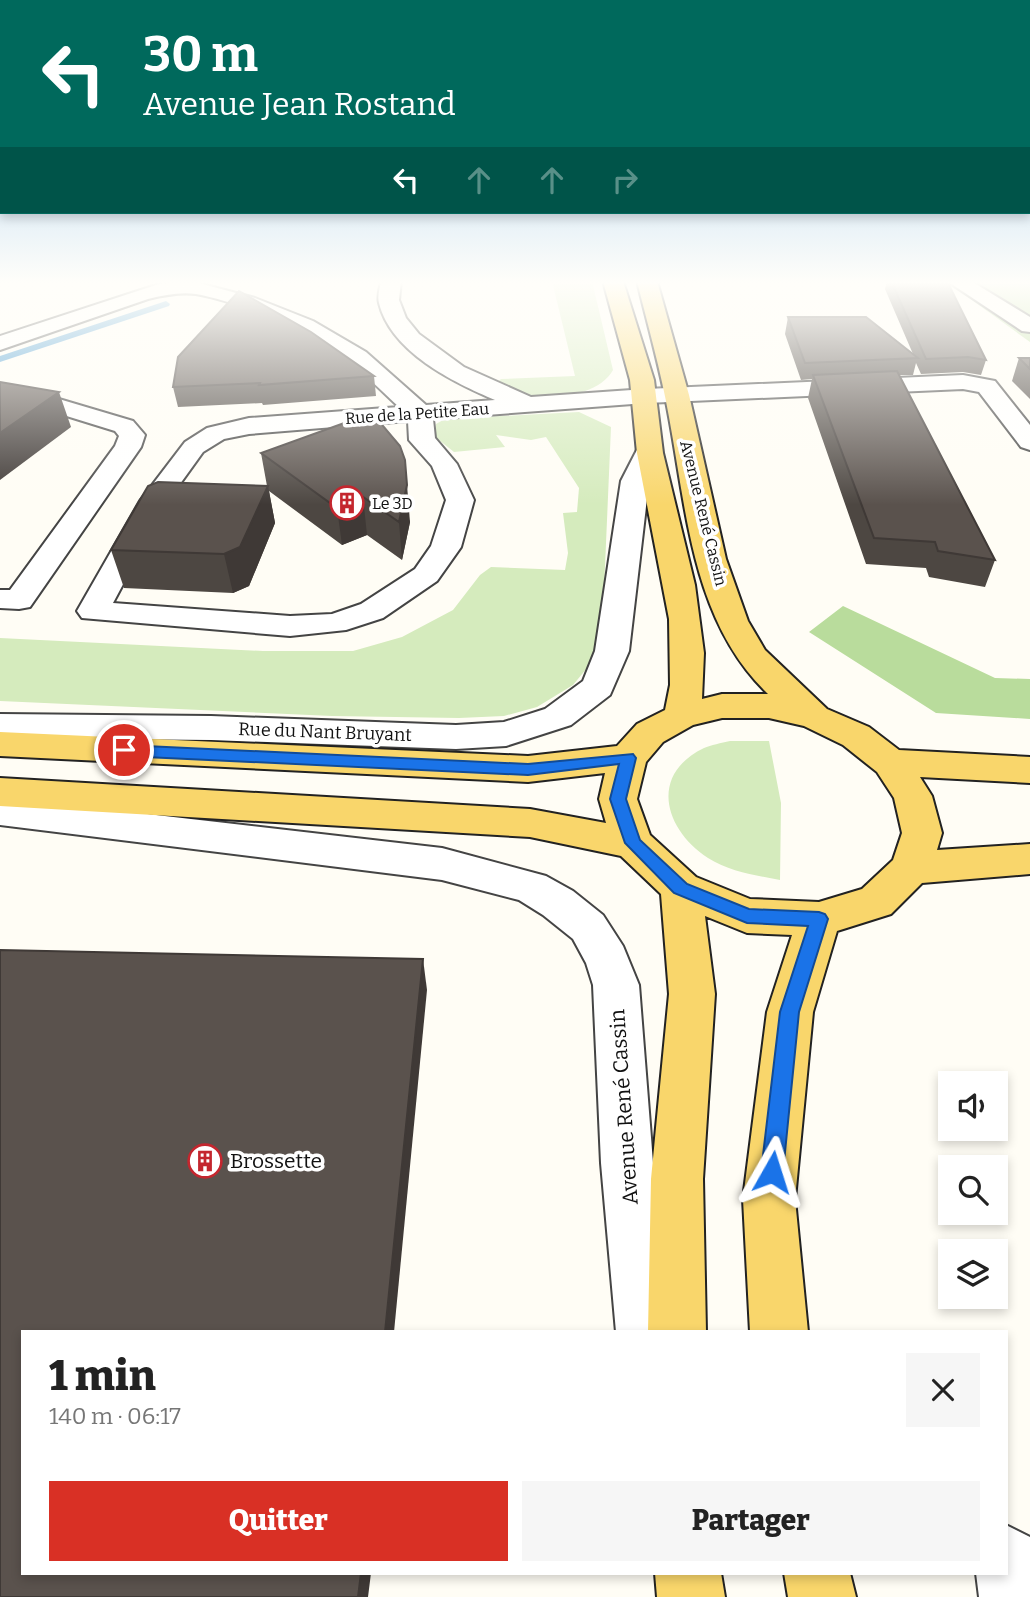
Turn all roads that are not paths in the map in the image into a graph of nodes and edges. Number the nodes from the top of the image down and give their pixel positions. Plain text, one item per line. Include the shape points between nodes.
1 (355, 356) edge
2 (433, 356) edge
3 (636, 356) edge
4 (667, 356) edge
5 (677, 395) junction
6 (646, 396) junction
7 (533, 404) junction
8 (0, 408) edge
9 (420, 413) junction
10 (1030, 442) edge
11 (649, 450) junction
12 (156, 453) junction
13 (0, 600) edge
14 (681, 716) junction
15 (815, 717) junction
16 (0, 726) edge
17 (0, 744) edge
18 (628, 758) junction
19 (890, 763) junction
20 (1030, 769) edge
21 (0, 792) edge
22 (0, 811) edge
23 (633, 843) junction
24 (1030, 859) edge
25 (911, 868) junction
26 (681, 888) junction
27 (819, 919) junction
28 (645, 1330) edge
29 (677, 1330) edge
30 (779, 1330) edge
31 (1008, 1547) edge
32 (1030, 1547) edge
33 (1008, 1569) edge
34 (688, 1575) edge
35 (817, 1575) edge
36 (691, 1597) edge
37 (822, 1597) edge
38 (1013, 1597) edge

1 - 9 street
2 - 7 street via 482,386
3 - 6 main road
4 - 5 main road, Avenue René Cassin
5 - 6 street, Rue de la Petite Eau
5 - 10 street, Rue de la Petite Eau via 963,382 988,386
5 - 15 main road, Avenue René Cassin via 712,559 727,606 747,648
6 - 7 street, Rue de la Petite Eau
6 - 11 main road
7 - 9 street, Rue de la Petite Eau
8 - 12 street via 22,398 43,401 124,426
9 - 12 street, Rue de la Petite Eau via 249,426 216,433 194,447
9 - 12 street via 422,440 444,464 460,500 446,547 426,575 408,589 372,611 335,623 290,626 93,611 154,501
11 - 14 main road via 690,651 688,691
11 - 16 street, Rue du Nant Bruyant via 635,481 612,651 598,687 558,717 506,734 456,737
12 - 13 street via 19,600
14 - 15 main road via 722,706 769,706
14 - 18 main road via 650,733
15 - 19 main road via 856,736
17 - 18 main road, Rue du Nant Bruyant via 528,769
18 - 23 main road via 618,799
19 - 20 main road
19 - 25 main road via 913,796 922,833
21 - 23 main road via 530,823
22 - 28 street, Avenue René Cassin via 442,864 531,887 588,927 607,959 615,985
23 - 26 main road
24 - 25 main road
25 - 27 main road via 876,902
26 - 27 main road via 747,916
26 - 29 main road via 692,994 677,1179
27 - 30 main road via 790,1012 769,1199
31 - 32 street
33 - 38 street
34 - 36 main road
35 - 37 main road

